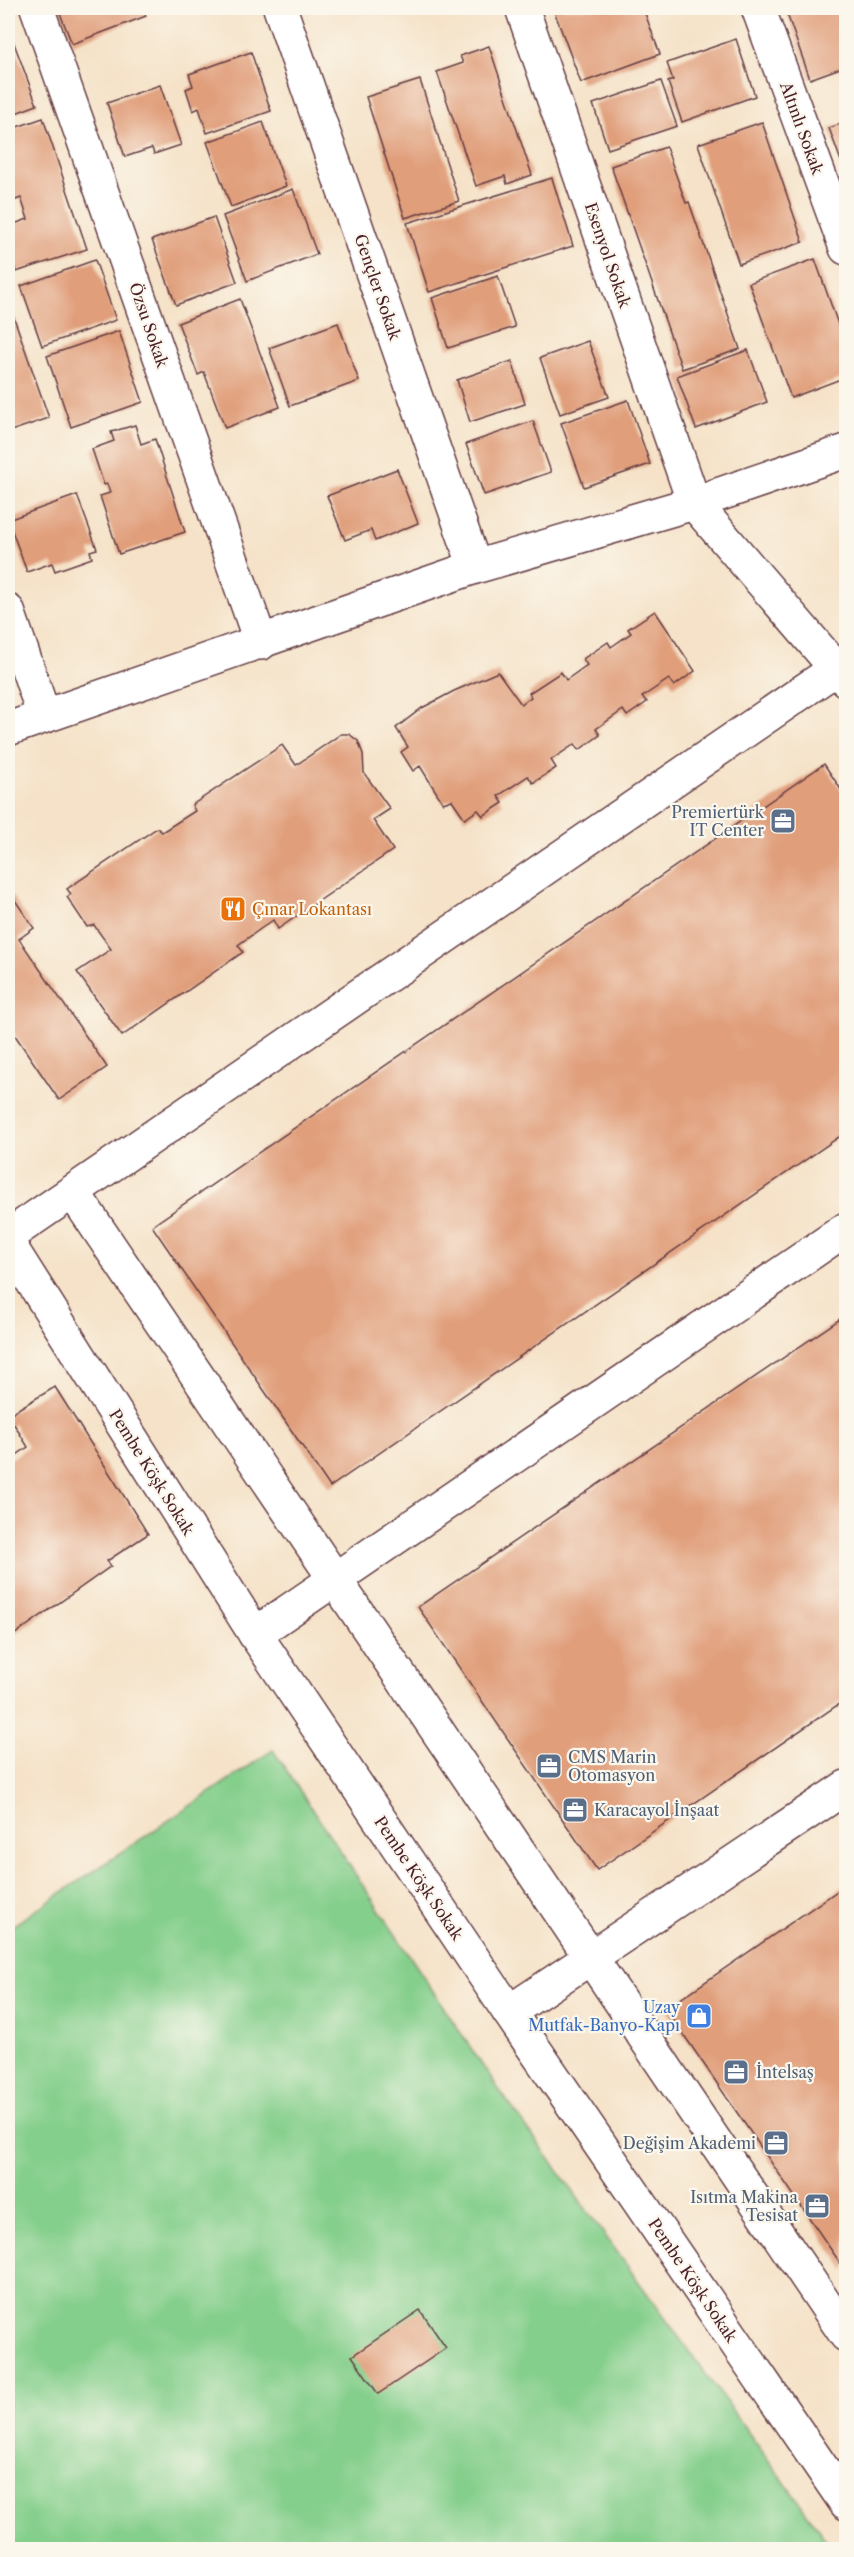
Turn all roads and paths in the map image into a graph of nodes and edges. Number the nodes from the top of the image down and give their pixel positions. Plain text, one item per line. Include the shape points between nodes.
1 (37, 8) edge
2 (280, 8) edge
3 (522, 8) edge
4 (758, 8) edge
5 (846, 248) edge
6 (846, 451) edge
7 (694, 503) junction
8 (476, 567) junction
9 (8, 611) edge
10 (261, 643) junction
11 (842, 674) edge
12 (44, 716) junction
13 (8, 729) edge
14 (72, 1192) junction
15 (846, 1228) edge
16 (8, 1236) edge
17 (8, 1243) edge
18 (335, 1579) junction
19 (255, 1634) junction
20 (846, 1787) edge
21 (591, 1958) junction
22 (509, 2012) junction
23 (846, 2336) edge
24 (843, 2491) edge

1 - 10 street, Özsu Sokak
2 - 8 street, Gençler Sokak
3 - 7 street, Esenyol Sokak
4 - 5 street, Altınlı Sokak
6 - 7 street
7 - 8 street
7 - 11 street
8 - 10 street
9 - 12 street
10 - 12 street
11 - 14 street
12 - 13 street
14 - 16 street
14 - 18 street
15 - 18 street
17 - 19 street, Pembe Köşk Sokak
18 - 19 street
18 - 21 street
19 - 22 street, Pembe Köşk Sokak
20 - 21 street
21 - 22 street
21 - 23 street
22 - 24 street, Pembe Köşk Sokak

